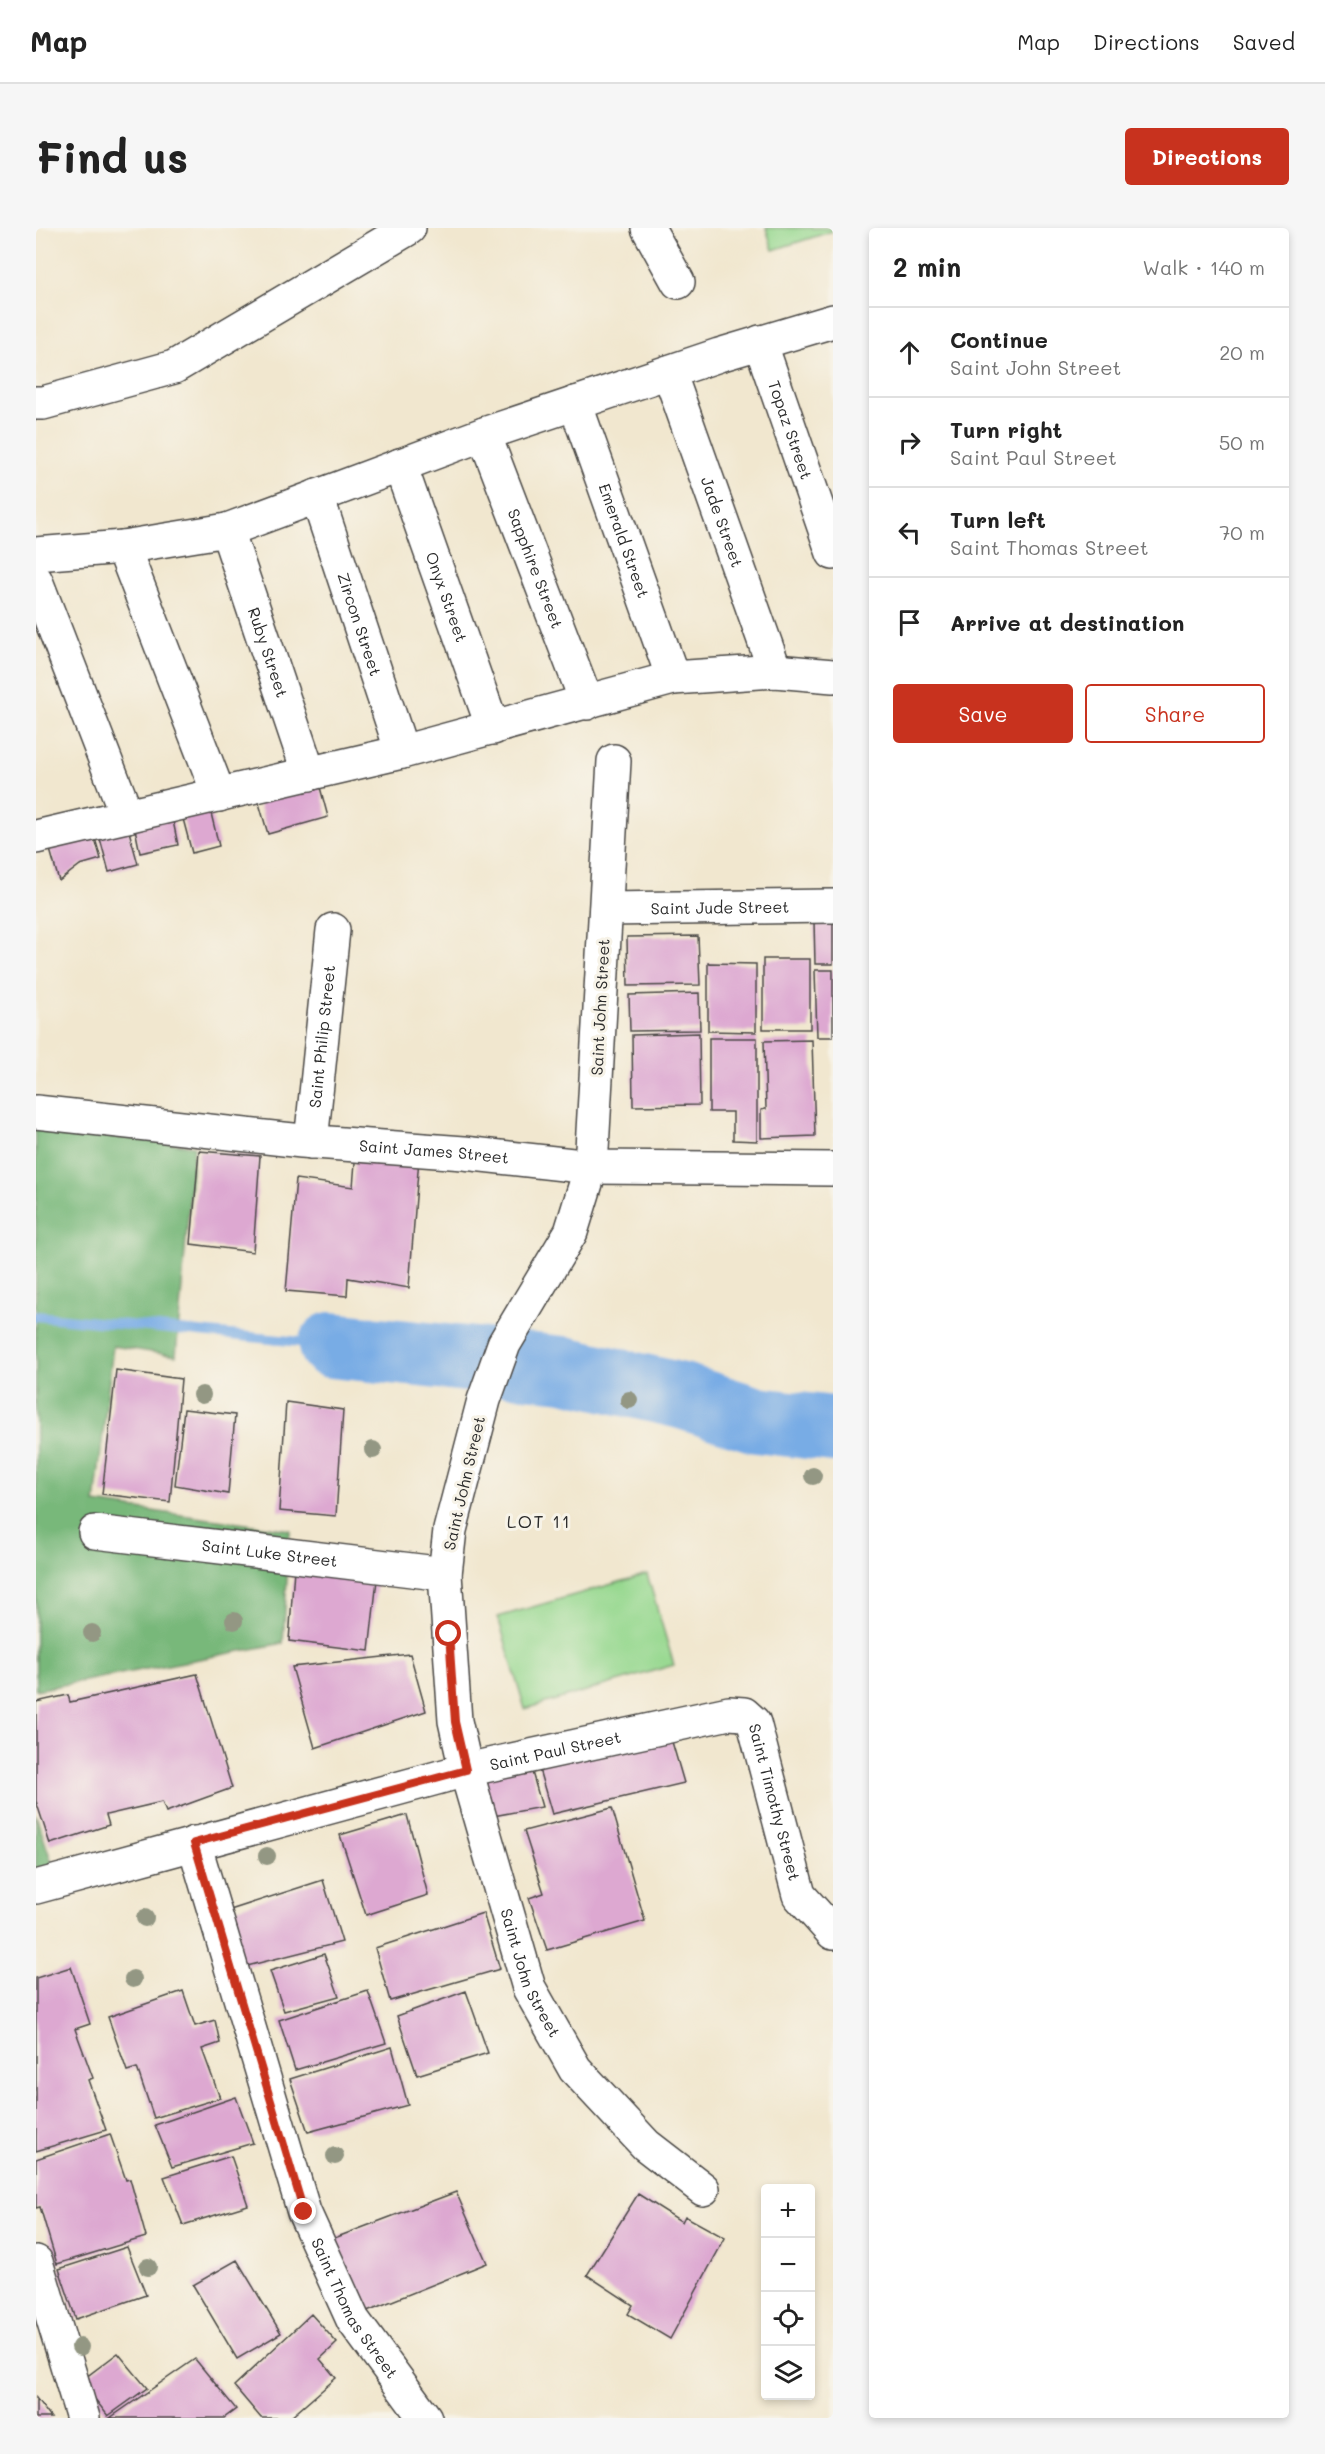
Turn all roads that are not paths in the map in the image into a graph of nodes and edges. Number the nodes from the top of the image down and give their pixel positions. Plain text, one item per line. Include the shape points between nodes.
1 (409, 228) edge
2 (648, 228) edge
3 (678, 282) dead end
4 (833, 321) edge
5 (760, 342) junction
6 (669, 372) junction
7 (36, 403) edge
8 (575, 403) junction
9 (484, 434) junction
10 (400, 465) junction
11 (317, 496) junction
12 (227, 530) junction
13 (123, 548) junction
14 (833, 553) edge
15 (36, 554) edge
16 (36, 581) edge
17 (775, 671) junction
18 (833, 676) edge
19 (673, 678) junction
20 (587, 703) junction
21 (493, 728) junction
22 (402, 752) junction
23 (614, 761) dead end
24 (309, 774) junction
25 (219, 795) junction
26 (127, 816) junction
27 (36, 837) edge
28 (833, 906) edge
29 (606, 909) junction
30 (333, 930) dead end
31 (36, 1112) edge
32 (311, 1142) junction
33 (591, 1167) junction
34 (833, 1169) edge
35 (95, 1532) dead end
36 (445, 1574) junction
37 (729, 1713) joint
38 (466, 1770) junction
39 (194, 1843) junction
40 (36, 1887) edge
41 (833, 1933) edge
42 (704, 2189) dead end
43 (36, 2262) edge
44 (83, 2418) edge
45 (425, 2418) edge

1 - 7 street via 174,367
2 - 3 street
4 - 5 street
5 - 6 street
5 - 14 street, Topaz Street
6 - 8 street
6 - 17 street, Jade Street
8 - 9 street
8 - 19 street, Emerald Street
9 - 10 street
9 - 20 street, Sapphire Street
10 - 11 street
10 - 21 street, Onyx Street
11 - 12 street
11 - 22 street, Zircon Street
12 - 13 street
12 - 24 street, Ruby Street
13 - 15 street
13 - 25 street
16 - 26 street
17 - 18 street
17 - 19 street
19 - 20 street
20 - 21 street
21 - 22 street
22 - 24 street
23 - 29 street, Saint John Street
24 - 25 street
25 - 26 street
26 - 27 street
28 - 29 street, Saint Jude Street
29 - 33 street, Saint John Street
30 - 32 street, Saint Philip Street
31 - 32 street, Saint James Street
32 - 33 street, Saint James Street
33 - 34 street, Saint James Street
33 - 36 street, Saint John Street via 571,1232 504,1344 490,1383 450,1530
35 - 36 street, Saint Luke Street
36 - 38 street, Saint John Street via 455,1722
37 - 38 street, Saint Paul Street
37 - 41 street, Saint Timothy Street via 744,1714 753,1723 799,1895
38 - 39 street, Saint Paul Street
38 - 42 street, Saint John Street via 529,1988 575,2069 646,2145
39 - 40 street, Saint Paul Street
39 - 45 street, Saint Thomas Street via 304,2212 353,2320
43 - 44 street

